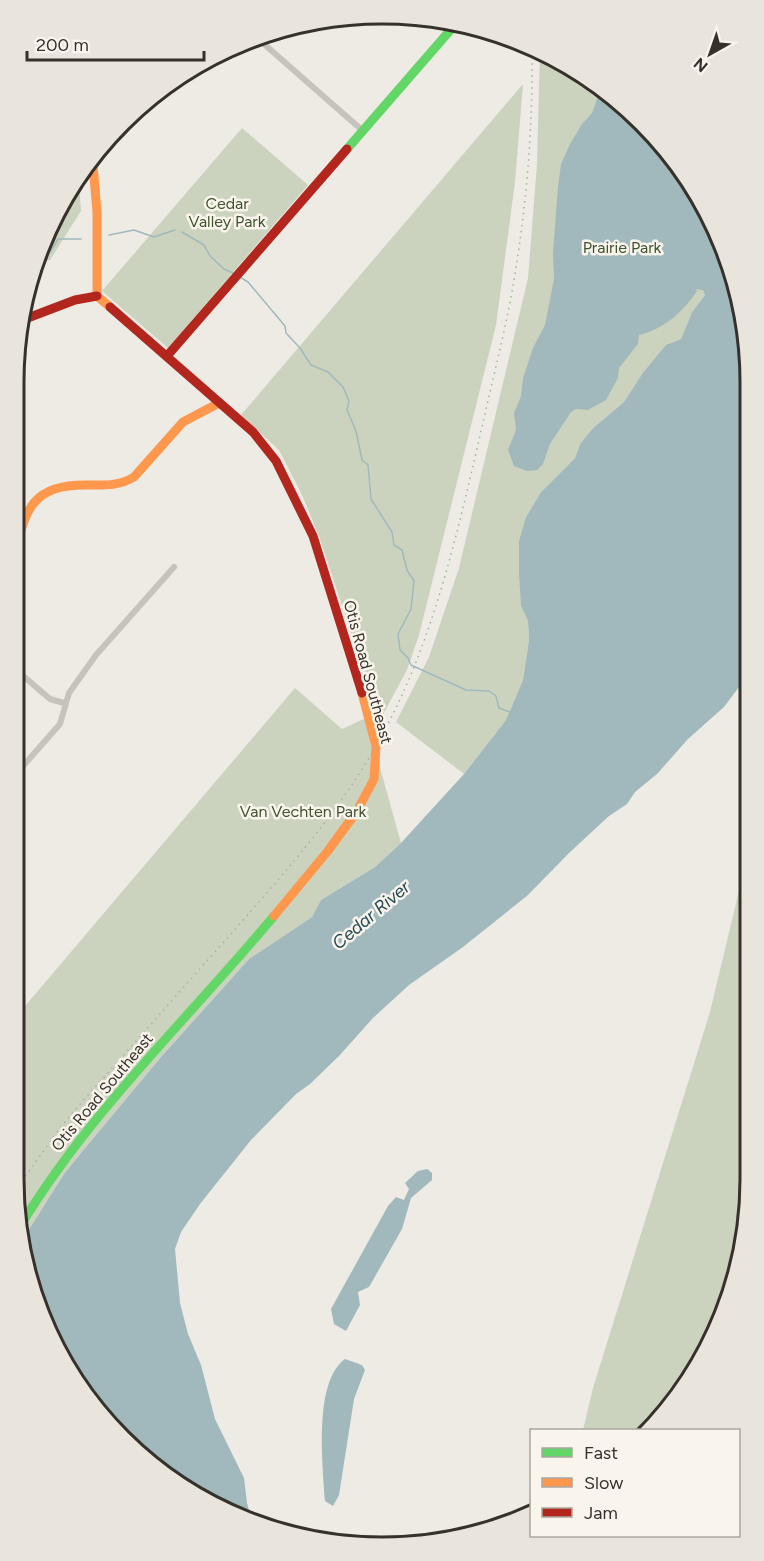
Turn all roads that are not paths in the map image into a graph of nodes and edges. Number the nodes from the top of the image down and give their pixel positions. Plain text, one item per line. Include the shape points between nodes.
1 (450, 31) edge
2 (264, 44) edge
3 (363, 131) junction
4 (93, 170) edge
5 (97, 296) junction
6 (30, 317) edge
7 (167, 357) junction
8 (219, 402) junction
9 (24, 521) edge
10 (174, 567) dead end
11 (24, 677) edge
12 (64, 703) junction
13 (24, 764) edge
14 (26, 1216) edge

1 - 3 street
2 - 3 street
3 - 7 street
4 - 5 street
5 - 6 street
5 - 7 street, Otis Road Southeast
7 - 8 street, Otis Road Southeast
8 - 9 street via 183,422 125,483 65,484 46,490
8 - 14 street, Otis Road Southeast via 253,432 276,460 313,536 376,746 374,779 357,811 327,852 86,1131
10 - 12 street via 96,655
11 - 12 street via 50,699
12 - 13 street via 60,724

